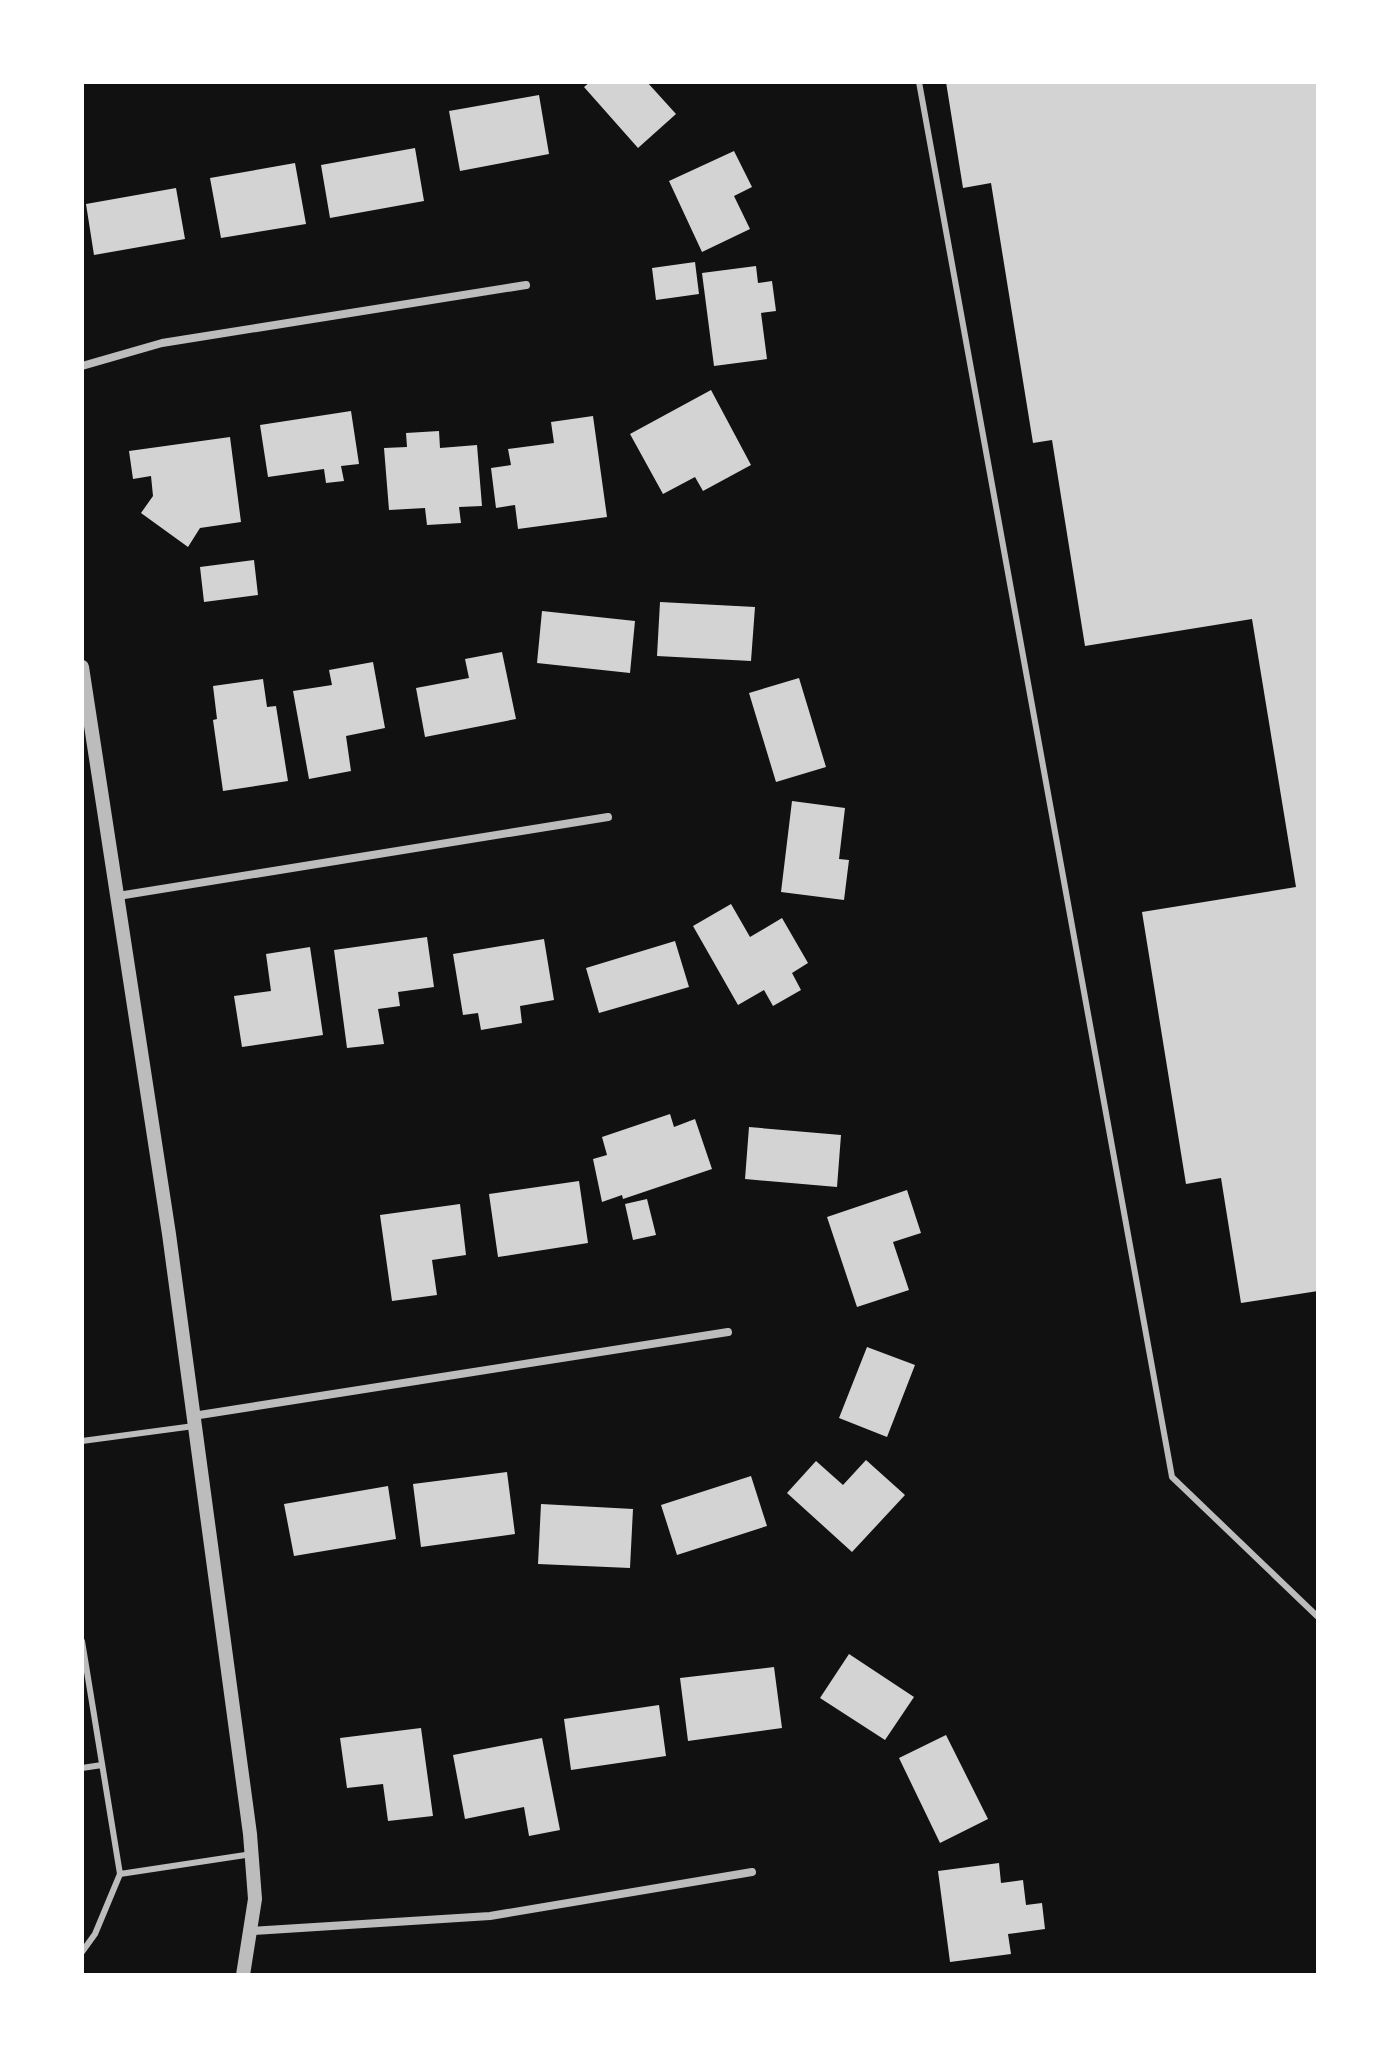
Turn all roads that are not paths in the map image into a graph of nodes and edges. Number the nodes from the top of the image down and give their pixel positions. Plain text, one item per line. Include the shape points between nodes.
1 (919, 82) edge
2 (526, 285) dead end
3 (82, 366) edge
4 (82, 667) edge
5 (608, 817) dead end
6 (118, 896) junction
7 (728, 1332) dead end
8 (194, 1421) junction
9 (82, 1441) edge
10 (1318, 1617) edge
11 (82, 1641) edge
12 (102, 1765) junction
13 (82, 1768) edge
14 (252, 1854) junction
15 (752, 1872) dead end
16 (120, 1874) junction
17 (252, 1931) junction
18 (82, 1952) edge
19 (243, 1975) edge

1 - 10 lane via 1172,1477
2 - 3 street via 162,343
4 - 6 street
5 - 6 street
6 - 8 street
7 - 8 street
8 - 9 lane
8 - 14 street
11 - 12 lane
12 - 13 lane
12 - 16 lane
14 - 16 lane
14 - 17 street
15 - 17 street via 490,1916
16 - 18 lane
17 - 19 street

